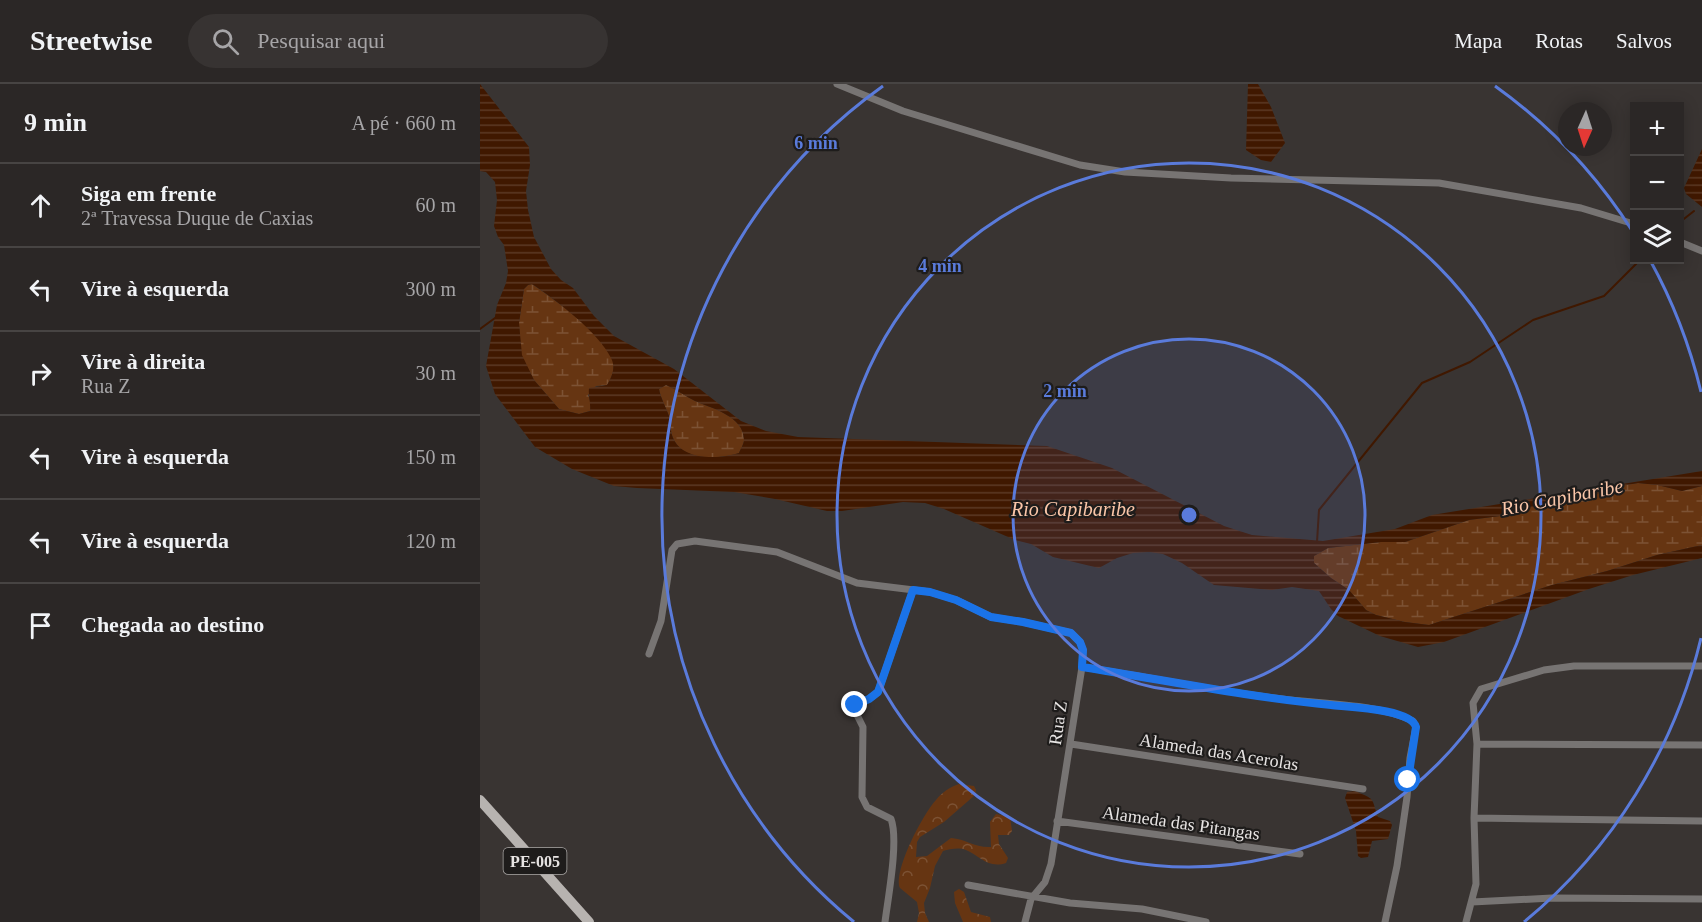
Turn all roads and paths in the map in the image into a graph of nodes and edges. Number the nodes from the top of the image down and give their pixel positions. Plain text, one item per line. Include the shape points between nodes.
1 (837, 84) edge
2 (1630, 222) edge
3 (1684, 244) edge
4 (1702, 251) edge
5 (913, 590) junction
6 (649, 654) dead end
7 (1702, 666) edge
8 (1082, 667) junction
9 (1071, 744) junction
10 (1477, 744) junction
11 (1702, 745) edge
12 (1363, 789) dead end
13 (480, 800) edge
14 (1474, 818) junction
15 (1058, 821) junction
16 (1702, 821) edge
17 (1300, 854) dead end
18 (968, 885) dead end
19 (1033, 896) junction
20 (1702, 899) edge
21 (1472, 902) junction
22 (589, 922) edge
23 (885, 922) edge
24 (1025, 922) edge
25 (1206, 922) edge
26 (1385, 922) edge
27 (1466, 922) edge

1 - 2 street via 903,111 1080,165 1125,172 1231,178 1439,183 1581,207
3 - 4 street
5 - 6 street via 857,583 777,552 684,542 672,550 661,621
5 - 8 street, Rua Z via 956,600 991,617 1071,633 1083,650
5 - 23 street via 878,692 853,707 863,727 862,797 867,807 891,819 894,827
7 - 10 street via 1574,666 1544,670 1481,689 1473,703
8 - 9 street, Rua Z
8 - 26 street via 1238,693 1366,708 1413,721 1416,727 1407,797
9 - 12 street, Alameda das Acerolas
9 - 15 street, Rua Z
10 - 11 street
10 - 14 street
13 - 22 main road, PE-005
14 - 16 street
14 - 21 street via 1476,884
15 - 17 street, Alameda das Pitangas
15 - 19 street, Rua Z via 1045,882
18 - 19 street
19 - 24 street, Rua Z
19 - 25 street via 1142,909
20 - 21 street
21 - 27 street

